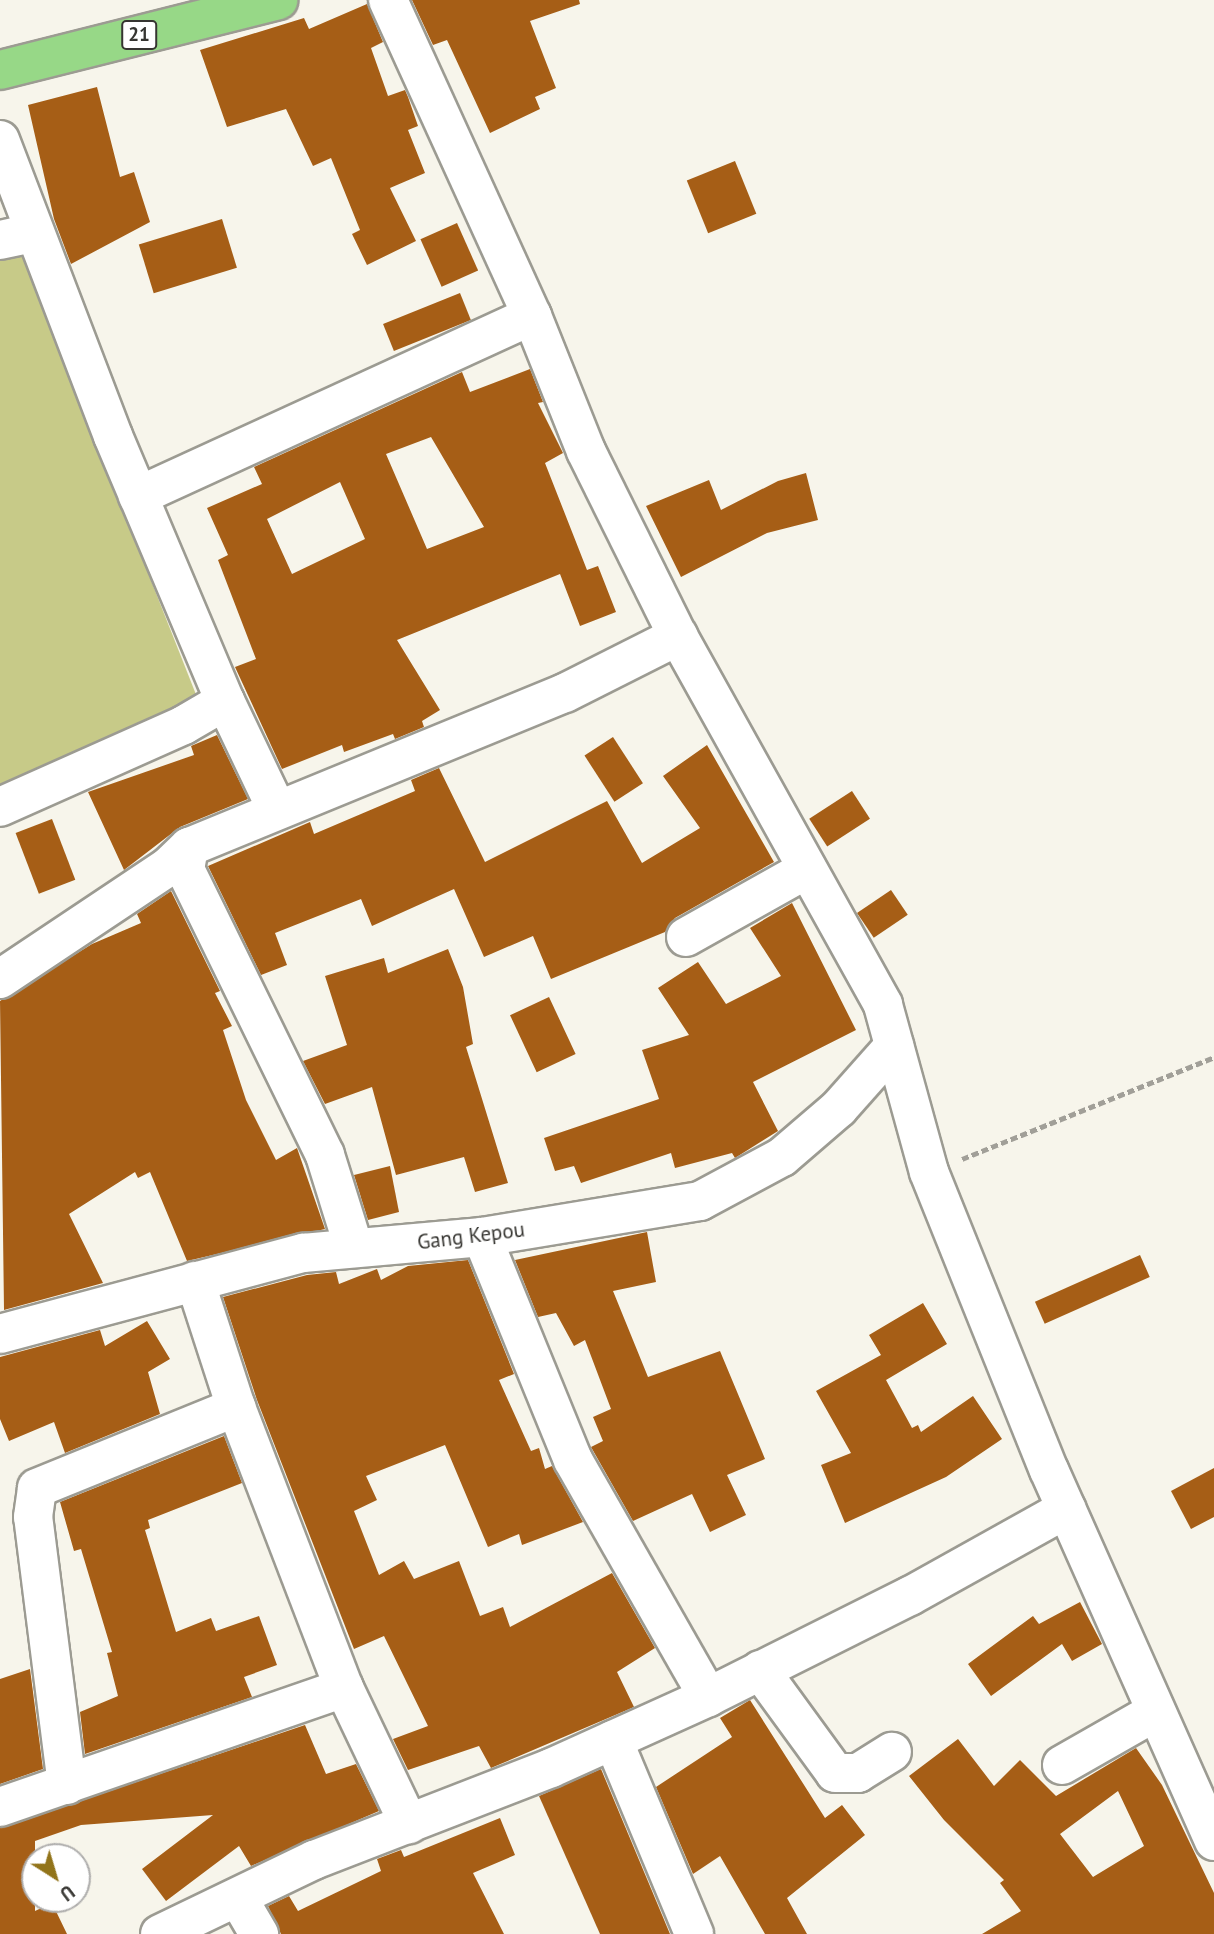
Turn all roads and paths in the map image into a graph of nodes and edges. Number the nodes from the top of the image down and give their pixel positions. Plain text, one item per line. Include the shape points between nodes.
1 (278, 0) edge
2 (388, 0) edge
3 (0, 70) edge
4 (0, 140) edge
5 (17, 237) edge
6 (532, 316) junction
7 (138, 496) junction
8 (678, 636) junction
9 (225, 701) junction
10 (0, 807) edge
11 (277, 810) junction
12 (189, 847) junction
13 (807, 869) junction
14 (686, 937) dead end
15 (0, 979) edge
16 (894, 1046) junction
17 (1214, 1057) edge
18 (929, 1172) junction
19 (482, 1237) junction
20 (354, 1248) junction
21 (195, 1281) junction
22 (0, 1334) edge
23 (236, 1407) junction
24 (1066, 1510) junction
25 (760, 1671) junction
26 (344, 1688) junction
27 (708, 1696) junction
28 (1155, 1712) junction
29 (613, 1740) junction
30 (892, 1752) dead end
31 (1062, 1765) dead end
32 (67, 1786) junction
33 (0, 1807) edge
34 (409, 1824) junction
35 (1214, 1842) edge
36 (238, 1898) junction
37 (160, 1934) edge
38 (259, 1934) edge
39 (694, 1934) edge

1 - 3 highway, 21
2 - 6 street
4 - 5 street
5 - 7 street
6 - 7 street
6 - 8 street via 586,451
7 - 9 street
8 - 11 street via 565,693
8 - 13 street
9 - 10 street
9 - 11 street
11 - 12 street
12 - 15 street via 168,867
12 - 20 street via 185,869 325,1155
13 - 14 street
13 - 16 street via 883,1004
16 - 18 street
16 - 19 street, Gang Kepou via 839,1108 782,1157 700,1201
17 - 18 path
18 - 24 street
19 - 20 street, Gang Kepou
19 - 27 street via 573,1460
20 - 21 street, Gang Kepou via 303,1253
21 - 22 street, Gang Kepou
21 - 23 street
23 - 26 street
23 - 32 street via 37,1488 33,1517
24 - 25 street
24 - 28 street
25 - 27 street
25 - 30 street via 835,1773 858,1773
26 - 32 street
26 - 34 street
27 - 29 street
28 - 31 street
28 - 35 street
29 - 34 street
29 - 39 street
32 - 33 street
34 - 36 street
36 - 37 street
36 - 38 street

